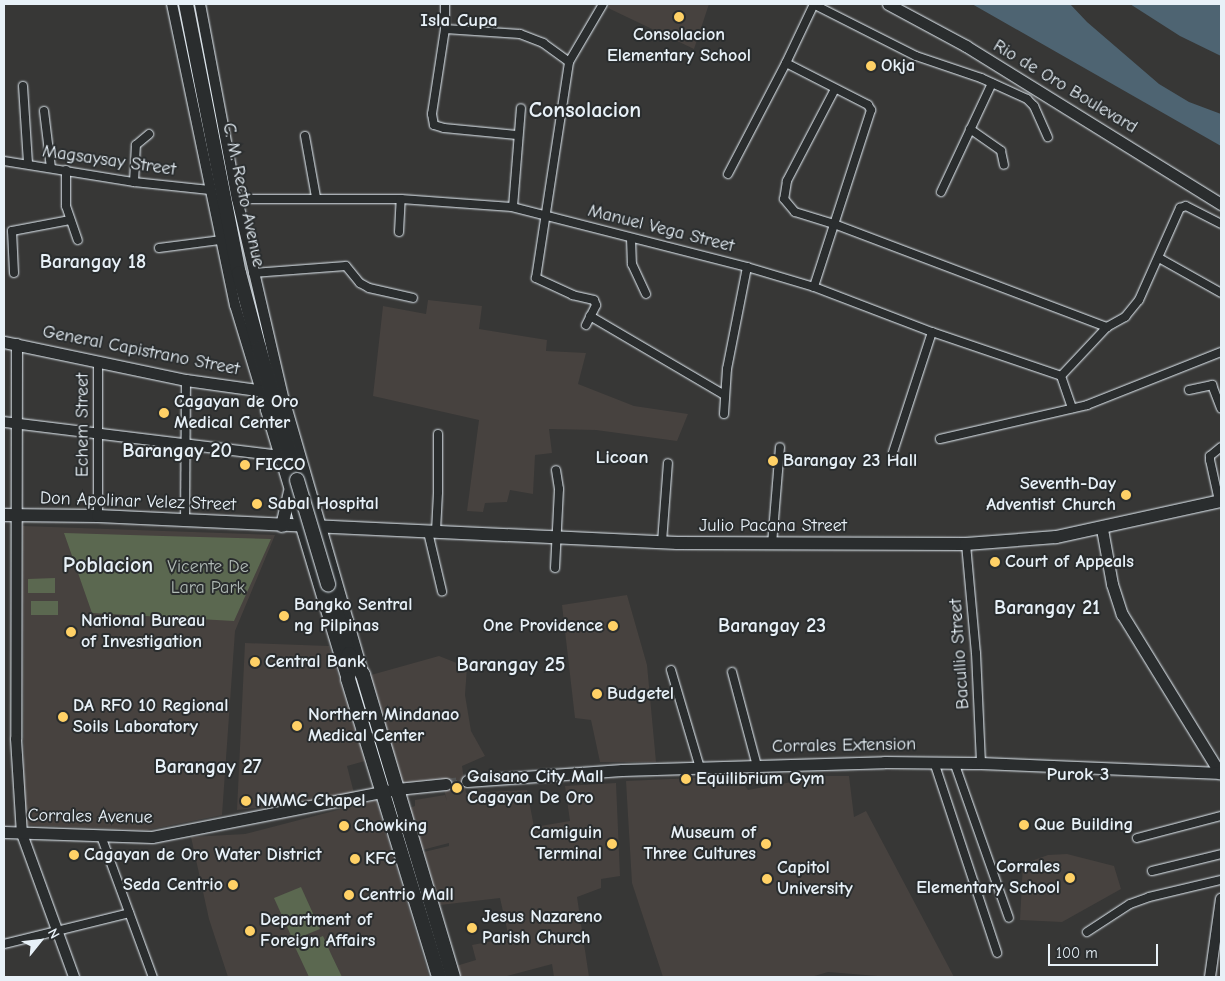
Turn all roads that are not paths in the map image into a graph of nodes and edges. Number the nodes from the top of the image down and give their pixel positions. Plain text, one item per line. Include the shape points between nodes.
1 (172, 4) edge
2 (186, 4) edge
3 (200, 4) edge
4 (445, 4) edge
5 (604, 4) edge
6 (813, 4) edge
7 (888, 4) edge
8 (445, 29) junction
9 (569, 62) junction
10 (786, 63) junction
11 (992, 83) junction
12 (23, 86) dead end
13 (835, 89) junction
14 (521, 108) dead end
15 (44, 111) dead end
16 (970, 129) junction
17 (149, 134) dead end
18 (517, 135) junction
19 (306, 136) dead end
20 (1048, 137) dead end
21 (4, 162) edge
22 (28, 164) junction
23 (1004, 165) dead end
24 (52, 168) junction
25 (66, 170) junction
26 (728, 174) dead end
27 (134, 182) junction
28 (210, 190) junction
29 (941, 192) dead end
30 (316, 197) junction
31 (237, 198) junction
32 (401, 199) junction
33 (1221, 204) edge
34 (514, 207) junction
35 (545, 214) junction
36 (70, 220) junction
37 (834, 224) junction
38 (1221, 224) edge
39 (398, 232) dead end
40 (632, 238) junction
41 (78, 240) dead end
42 (221, 240) junction
43 (159, 248) dead end
44 (1159, 258) junction
45 (747, 267) junction
46 (14, 273) dead end
47 (253, 273) junction
48 (814, 288) junction
49 (1221, 293) edge
50 (646, 294) dead end
51 (412, 298) dead end
52 (590, 316) junction
53 (586, 325) dead end
54 (1107, 328) junction
55 (932, 332) junction
56 (4, 342) edge
57 (17, 344) junction
58 (1221, 352) edge
59 (98, 363) junction
60 (1061, 376) junction
61 (186, 380) junction
62 (1189, 390) dead end
63 (265, 391) junction
64 (724, 394) junction
65 (285, 406) junction
66 (1072, 408) junction
67 (1221, 408) edge
68 (724, 414) dead end
69 (4, 422) edge
70 (15, 424) junction
71 (98, 434) junction
72 (438, 434) dead end
73 (940, 439) dead end
74 (186, 444) junction
75 (780, 447) dead end
76 (1221, 447) edge
77 (893, 452) dead end
78 (280, 456) junction
79 (668, 463) dead end
80 (556, 470) dead end
81 (294, 484) junction
82 (1220, 501) edge
83 (10, 516) edge
84 (98, 516) junction
85 (185, 521) junction
86 (282, 526) junction
87 (302, 526) junction
88 (320, 527) junction
89 (1102, 529) junction
90 (432, 531) junction
91 (556, 538) junction
92 (662, 542) junction
93 (772, 544) junction
94 (966, 544) junction
95 (555, 568) dead end
96 (442, 591) dead end
97 (349, 654) junction
98 (671, 670) dead end
99 (732, 672) dead end
100 (363, 675) junction
101 (348, 679) junction
102 (934, 762) junction
103 (954, 762) junction
104 (981, 762) junction
105 (757, 766) junction
106 (700, 768) junction
107 (1221, 774) edge
108 (467, 781) tunnel mouth
109 (446, 784) tunnel mouth
110 (397, 789) junction
111 (382, 794) junction
112 (1221, 816) edge
113 (4, 832) edge
114 (22, 834) junction
115 (101, 836) junction
116 (1137, 838) dead end
117 (1221, 854) edge
118 (1152, 871) dead end
119 (1221, 880) edge
120 (1221, 899) edge
121 (130, 913) junction
122 (1009, 918) dead end
123 (57, 931) junction
124 (1087, 932) dead end
125 (4, 944) edge
126 (997, 953) dead end
127 (74, 977) edge
128 (153, 977) edge
129 (439, 977) edge
130 (453, 977) edge
131 (1210, 977) edge

1 - 28 street
2 - 63 highway, C. M. Recto Avenue
3 - 31 street
4 - 8 street
5 - 9 street
6 - 10 street
6 - 11 street via 916,56
7 - 33 main road, Rio de Oro Boulevard via 1025,82
8 - 9 street via 520,34 543,43
8 - 18 street via 432,114 434,125
9 - 35 street
10 - 13 street
10 - 26 street
11 - 16 street
11 - 20 street via 1027,99 1034,106
12 - 22 street
13 - 37 street via 871,110
13 - 37 street via 787,181 784,199 795,212
14 - 18 street
15 - 24 street
16 - 23 street via 1001,151
16 - 29 street
17 - 27 street via 136,145
18 - 34 street
19 - 30 street
21 - 22 street, Magsaysay Street
22 - 24 street, Magsaysay Street
24 - 25 street, Magsaysay Street
25 - 27 street, Magsaysay Street
25 - 36 street via 64,196
27 - 28 street, Magsaysay Street
28 - 42 street
30 - 31 street, Manuel Vega Street
30 - 32 street, Manuel Vega Street
31 - 47 street
32 - 34 street, Manuel Vega Street
32 - 39 street
34 - 35 street, Manuel Vega Street
35 - 40 street, Manuel Vega Street
35 - 52 street via 536,278 573,295 594,300 596,304
36 - 41 street
36 - 46 street via 12,231
37 - 48 street
37 - 54 street
38 - 44 street via 1183,206
40 - 45 street, Manuel Vega Street
40 - 50 street via 632,264
42 - 43 street
42 - 63 street via 238,318
44 - 49 street
44 - 54 street via 1139,300 1125,317
45 - 48 street, Manuel Vega Street
45 - 64 street
47 - 51 street via 346,266 364,286
47 - 65 street
48 - 55 street, Manuel Vega Street
52 - 53 street
52 - 64 street
54 - 60 street
55 - 60 street, Manuel Vega Street
55 - 77 street
56 - 57 main road, General Capistrano Street
57 - 59 main road, General Capistrano Street
57 - 70 street
58 - 66 street
59 - 61 main road, General Capistrano Street
59 - 71 street, Echem Street
60 - 66 street
61 - 63 main road, General Capistrano Street
61 - 74 street
62 - 67 street via 1212,385
63 - 65 main road, C. M. Recto Avenue
63 - 78 main road, C. M. Recto Avenue
63 - 81 highway, C. M. Recto Avenue
64 - 68 street
65 - 88 main road, C. M. Recto Avenue
66 - 73 street
69 - 70 street
70 - 71 street
70 - 83 street
71 - 74 street
71 - 84 street, Echem Street
72 - 90 street via 438,492
74 - 78 street
74 - 85 street
75 - 93 street
76 - 82 street via 1210,460
78 - 81 main road, C. M. Recto Avenue
79 - 92 street
80 - 91 street via 560,489
81 - 86 main road
81 - 87 main road, C. M. Recto Avenue
81 - 97 highway, C. M. Recto Avenue, bridge
82 - 89 main road, Julio Pacana Street
83 - 84 main road, Don Apolinar Velez Street
83 - 114 street
84 - 85 main road, Don Apolinar Velez Street
85 - 86 main road, Don Apolinar Velez Street
86 - 87 main road, Don Apolinar Velez Street
87 - 88 main road, Julio Pacana Street
87 - 101 main road, C. M. Recto Avenue
88 - 90 main road, Julio Pacana Street
88 - 100 main road, C. M. Recto Avenue
89 - 94 main road, Julio Pacana Street via 1032,540
89 - 107 main road via 1112,584 1122,614
90 - 91 main road, Julio Pacana Street
90 - 96 street
91 - 92 main road, Julio Pacana Street
91 - 95 street
92 - 93 main road, Julio Pacana Street
93 - 94 main road, Julio Pacana Street
94 - 104 street, Bacullio Street
97 - 100 highway, C. M. Recto Avenue
97 - 101 highway, C. M. Recto Avenue
98 - 106 street
99 - 105 street
100 - 110 highway, C. M. Recto Avenue
101 - 111 highway, C. M. Recto Avenue
102 - 103 main road, Corrales Extension
102 - 105 main road, Corrales Extension
102 - 126 street
103 - 104 main road, Corrales Extension
103 - 122 street
104 - 107 main road, Corrales Extension
105 - 106 main road, Corrales Extension
106 - 108 main road, Corrales Extension via 526,775
109 - 110 main road
110 - 111 main road, Corrales Avenue
110 - 130 highway, C. M. Recto Avenue
111 - 115 main road, Corrales Avenue via 152,837
111 - 129 highway, C. M. Recto Avenue
112 - 116 street
113 - 114 main road, Corrales Avenue
114 - 115 main road, Corrales Avenue
114 - 123 street
115 - 121 street
117 - 118 street
119 - 124 street via 1130,904
120 - 131 street
121 - 123 street
121 - 128 street
123 - 125 street
123 - 127 street

